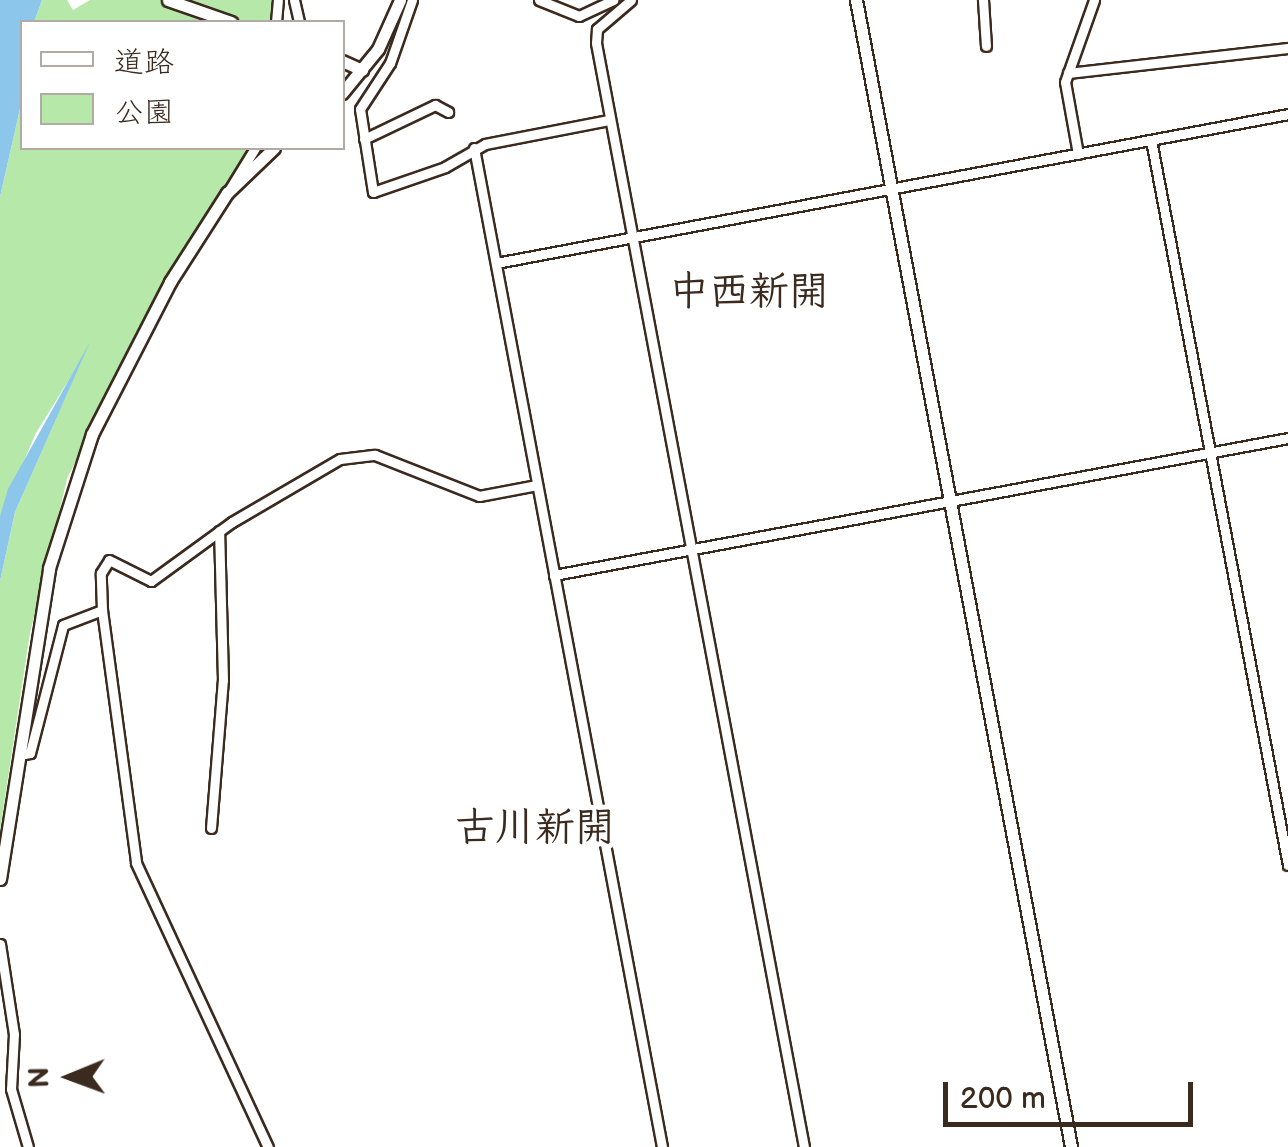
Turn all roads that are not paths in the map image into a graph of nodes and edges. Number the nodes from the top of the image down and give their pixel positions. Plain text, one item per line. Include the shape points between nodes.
1 (168, 0) edge
2 (400, 0) edge
3 (412, 0) edge
4 (539, 0) edge
5 (613, 0) edge
6 (631, 0) edge
7 (856, 0) edge
8 (983, 0) edge
9 (1094, 0) edge
10 (225, 20) edge
11 (986, 46) dead end
12 (1288, 48) edge
13 (345, 63) edge
14 (362, 70) junction
15 (1068, 73) junction
16 (345, 90) edge
17 (448, 112) dead end
18 (1288, 114) edge
19 (609, 120) junction
20 (364, 139) junction
21 (1152, 140) junction
22 (474, 148) junction
23 (253, 150) edge
24 (272, 150) edge
25 (1078, 154) junction
26 (892, 189) junction
27 (228, 194) junction
28 (632, 238) junction
29 (496, 263) junction
30 (1288, 438) edge
31 (1210, 452) junction
32 (538, 485) junction
33 (950, 501) junction
34 (219, 531) junction
35 (691, 550) junction
36 (554, 575) junction
37 (102, 610) junction
38 (19, 756) junction
39 (211, 828) dead end
40 (1288, 865) edge
41 (0, 879) edge
42 (0, 944) edge
43 (28, 1147) edge
44 (268, 1147) edge
45 (662, 1147) edge
46 (804, 1147) edge
47 (1071, 1147) edge

1 - 10 street
2 - 14 street
3 - 20 street via 390,63 360,109
4 - 5 street via 579,16
6 - 19 street via 595,36
7 - 26 street
8 - 11 street
9 - 15 street
12 - 15 street
13 - 14 street
14 - 16 street
15 - 25 street
17 - 20 street via 435,106
18 - 21 street
19 - 22 street
19 - 28 street
20 - 22 street via 376,193 445,167
21 - 25 street
21 - 31 street
22 - 29 street
23 - 27 street
24 - 27 street
25 - 26 street
26 - 28 street
26 - 33 street
27 - 38 street via 140,337 80,465 49,568
28 - 29 street
28 - 35 street
29 - 32 street
30 - 31 street
31 - 33 street
31 - 40 street
32 - 34 street via 479,496 375,455 351,456 323,466
32 - 36 street
33 - 35 street
33 - 47 street
34 - 37 street via 151,581 109,560 101,573
34 - 39 street via 223,680
35 - 36 street
35 - 46 street
36 - 45 street
37 - 38 street via 63,625 30,752
37 - 44 street via 136,863
38 - 41 street
42 - 43 street via 14,1034 11,1089

